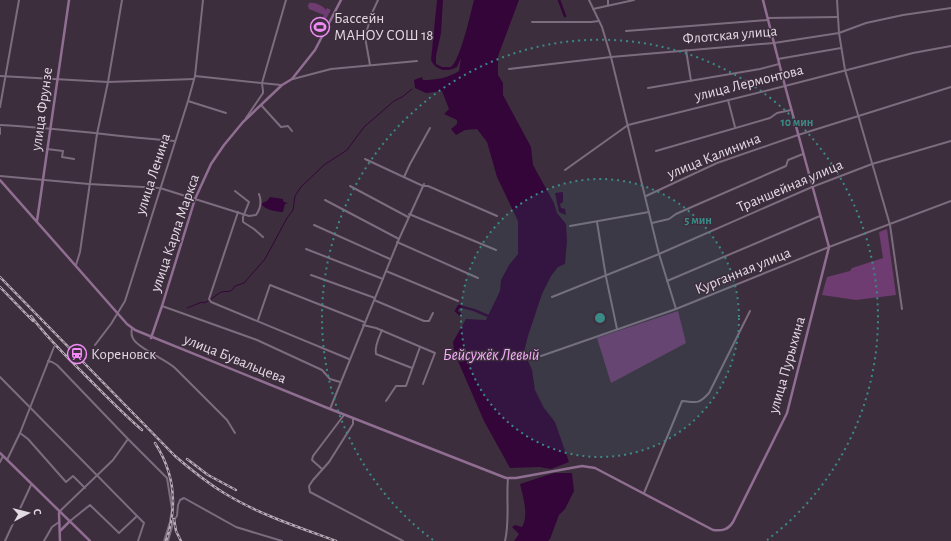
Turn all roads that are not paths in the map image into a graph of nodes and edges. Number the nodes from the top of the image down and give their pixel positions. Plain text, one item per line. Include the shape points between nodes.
1 (19, 0) edge
2 (69, 0) edge
3 (122, 0) edge
4 (203, 0) edge
5 (286, 0) edge
6 (341, 0) edge
7 (378, 0) edge
8 (589, 0) edge
9 (608, 0) edge
10 (634, 0) edge
11 (763, 0) edge
12 (837, 0) edge
13 (608, 5) junction
14 (951, 8) edge
15 (593, 9) junction
16 (838, 17) junction
17 (768, 19) junction
18 (599, 21) junction
19 (532, 22) dead end
20 (626, 31) dead end
21 (839, 33) junction
22 (774, 43) junction
23 (951, 46) edge
24 (841, 48) junction
25 (686, 50) junction
26 (611, 57) junction
27 (778, 60) junction
28 (417, 61) dead end
29 (779, 64) junction
30 (370, 65) junction
31 (508, 69) dead end
32 (845, 70) junction
33 (0, 76) edge
34 (5, 77) junction
35 (195, 78) junction
36 (292, 79) junction
37 (57, 80) junction
38 (691, 81) junction
39 (108, 82) junction
40 (262, 83) junction
41 (282, 85) junction
42 (785, 86) junction
43 (951, 87) edge
44 (648, 88) dead end
45 (728, 100) junction
46 (188, 101) junction
47 (261, 105) junction
48 (0, 107) edge
49 (791, 110) junction
50 (226, 114) dead end
51 (858, 115) junction
52 (243, 122) junction
53 (0, 125) edge
54 (628, 125) junction
55 (735, 127) junction
56 (0, 128) edge
57 (50, 128) junction
58 (430, 128) dead end
59 (292, 131) dead end
60 (0, 134) edge
61 (97, 134) junction
62 (798, 135) junction
63 (175, 141) junction
64 (951, 141) edge
65 (47, 148) junction
66 (656, 151) dead end
67 (803, 154) junction
68 (74, 159) dead end
69 (365, 159) dead end
70 (872, 164) junction
71 (565, 170) dead end
72 (0, 176) edge
73 (404, 177) junction
74 (0, 180) edge
75 (42, 181) junction
76 (89, 184) junction
77 (423, 185) junction
78 (350, 186) dead end
79 (812, 187) junction
80 (160, 188) junction
81 (235, 191) dead end
82 (259, 194) dead end
83 (646, 196) junction
84 (195, 199) junction
85 (325, 200) dead end
86 (951, 201) edge
87 (238, 212) junction
88 (649, 212) junction
89 (244, 214) junction
90 (409, 214) junction
91 (497, 216) dead end
92 (820, 216) junction
93 (408, 217) junction
94 (37, 221) junction
95 (597, 222) junction
96 (652, 223) junction
97 (890, 224) junction
98 (314, 225) dead end
99 (570, 226) dead end
100 (263, 237) dead end
101 (399, 238) junction
102 (397, 242) junction
103 (829, 248) junction
104 (306, 249) dead end
105 (496, 250) dead end
106 (659, 254) junction
107 (390, 259) junction
108 (75, 266) junction
109 (386, 271) junction
110 (311, 275) dead end
111 (606, 277) junction
112 (478, 278) dead end
113 (383, 279) junction
114 (667, 281) junction
115 (552, 297) dead end
116 (374, 299) junction
117 (458, 301) dead end
118 (162, 306) junction
119 (676, 309) junction
120 (902, 309) dead end
121 (750, 311) dead end
122 (433, 313) dead end
123 (118, 314) junction
124 (258, 320) junction
125 (364, 324) junction
126 (132, 328) junction
127 (617, 329) junction
128 (382, 330) junction
129 (151, 338) junction
130 (95, 344) dead end
131 (54, 347) dead end
132 (420, 347) junction
133 (541, 356) dead end
134 (349, 359) junction
135 (48, 361) junction
136 (412, 368) junction
137 (0, 377) edge
138 (340, 382) junction
139 (423, 384) dead end
140 (386, 401) dead end
141 (30, 407) junction
142 (330, 409) junction
143 (344, 415) junction
144 (353, 418) junction
145 (20, 433) junction
146 (235, 433) dead end
147 (128, 439) junction
148 (0, 453) edge
149 (3, 456) junction
150 (7, 460) junction
151 (0, 462) edge
152 (322, 470) junction
153 (98, 476) junction
154 (508, 478) junction
155 (516, 478) joint
156 (32, 485) junction
157 (85, 488) junction
158 (644, 494) junction
159 (59, 512) junction
160 (137, 516) junction
161 (59, 522) junction
162 (69, 522) junction
163 (59, 531) junction
164 (6, 541) edge
165 (44, 541) edge
166 (60, 541) edge
167 (90, 541) edge
168 (138, 541) edge
169 (164, 541) edge
170 (168, 541) edge
171 (282, 541) edge
172 (403, 541) edge
173 (505, 541) edge

1 - 34 street
2 - 37 street, улица Фрунзе
3 - 39 street
4 - 35 street, улица Ленина
5 - 40 street
6 - 36 street, улица Карла Маркса via 315,50
7 - 30 street via 365,37
8 - 15 street
9 - 13 street
10 - 13 street
11 - 17 street, улица Пурыхина
12 - 16 street
13 - 15 street
14 - 21 street, Флотская улица via 866,23
15 - 18 street
16 - 17 street
16 - 21 street
17 - 20 street
17 - 22 street, улица Пурыхина
18 - 19 street
18 - 26 street
21 - 22 street, Флотская улица
21 - 24 street
22 - 25 street, Флотская улица
22 - 27 street, улица Пурыхина
23 - 32 street, улица Лермонтова
24 - 27 street
24 - 32 street
25 - 26 street, Флотская улица
25 - 38 street
26 - 31 street, Флотская улица
26 - 54 street
27 - 29 street, улица Пурыхина
28 - 30 street
29 - 38 street
29 - 42 street, улица Пурыхина
30 - 36 street via 331,69
32 - 42 street, улица Лермонтова
32 - 51 street
33 - 34 street
34 - 37 street
34 - 48 street
35 - 39 street
35 - 40 street
35 - 46 street, улица Ленина
36 - 41 street, улица Карла Маркса
37 - 39 street
37 - 57 street, улица Фрунзе
38 - 44 street
39 - 61 street
40 - 41 street
40 - 52 street via 261,97
41 - 47 street, улица Карла Маркса
42 - 45 street, улица Лермонтова
42 - 49 street, улица Пурыхина
43 - 51 street, улица Калинина
45 - 54 street, улица Лермонтова
45 - 55 street
46 - 50 street
46 - 63 street, улица Ленина
47 - 52 street, улица Карла Маркса
47 - 59 street via 281,127 288,126
49 - 55 street
49 - 62 street, улица Пурыхина
51 - 62 street, улица Калинина
51 - 70 street
52 - 84 street, улица Карла Маркса via 211,164
53 - 57 street
54 - 71 street, улица Лермонтова
54 - 83 street
55 - 66 street
56 - 60 street
57 - 61 street
57 - 65 street, улица Фрунзе
58 - 73 street
61 - 63 street
61 - 76 street
62 - 67 street, улица Пурыхина
62 - 83 street, улица Калинина via 717,163
63 - 80 street, улица Ленина
64 - 70 street, Траншейная улица
65 - 68 street via 63,151 62,157
65 - 75 street, улица Фрунзе
67 - 79 street, улица Пурыхина
67 - 96 street via 788,160 786,166 669,219
69 - 73 street
70 - 79 street, Траншейная улица
70 - 97 street
72 - 75 street
73 - 77 street
74 - 94 street, улица Бувальцева
75 - 76 street
75 - 94 street, улица Фрунзе
76 - 80 street
76 - 108 street via 80,252
77 - 90 street
77 - 91 street
78 - 93 street
79 - 92 street, улица Пурыхина
79 - 106 street, Траншейная улица
80 - 84 street
80 - 123 street, улица Ленина via 125,301
81 - 89 street via 249,202
82 - 89 street via 261,204 257,213 254,216
83 - 88 street
84 - 87 street
84 - 118 street, улица Карла Маркса
85 - 101 street
86 - 97 street, Курганная улица
87 - 89 street
87 - 124 street via 209,299
88 - 95 street
88 - 96 street
89 - 100 street via 243,222
90 - 93 street
90 - 105 street
92 - 103 street, улица Пурыхина
92 - 114 street
93 - 101 street
94 - 108 street, улица Бувальцева
95 - 99 street
95 - 111 street
96 - 106 street
97 - 103 street, Курганная улица
97 - 120 street
98 - 107 street
101 - 102 street
102 - 107 street
102 - 112 street
103 - 119 street, Курганная улица
103 - 158 street, улица Пурыхина via 787,413 729,528 713,530
104 - 113 street
106 - 111 street, Траншейная улица
106 - 114 street
107 - 109 street
108 - 123 street, улица Бувальцева
109 - 113 street
109 - 117 street
110 - 116 street
111 - 115 street, Траншейная улица
111 - 127 street
113 - 116 street
114 - 119 street
116 - 122 street via 424,321 429,321
116 - 125 street
118 - 129 street, улица Карла Маркса
118 - 138 street via 257,340 322,370 330,379
119 - 127 street, Курганная улица
121 - 158 street via 710,393 698,403 682,401
123 - 126 street, улица Бувальцева
123 - 130 street, улица Ленина
124 - 125 street via 270,285
124 - 134 street
125 - 128 street
125 - 134 street
126 - 129 street, улица Бувальцева
126 - 146 street via 136,342 170,363 226,420
127 - 133 street, Курганная улица
128 - 132 street
128 - 136 street via 376,354
129 - 142 street, улица Бувальцева
131 - 135 street
132 - 136 street
132 - 139 street via 434,353
134 - 138 street
135 - 141 street
135 - 147 street via 57,366
136 - 140 street via 406,386 396,386
137 - 141 street
138 - 142 street
141 - 145 street
141 - 153 street
142 - 143 street, улица Бувальцева
143 - 144 street, улица Бувальцева
143 - 152 street via 313,456 312,460
144 - 152 street via 353,424
144 - 154 street, улица Бувальцева
145 - 150 street
145 - 157 street via 66,482 73,476
147 - 153 street
147 - 169 street via 165,474 169,483 172,509
148 - 149 street
149 - 150 street
149 - 151 street
150 - 156 street
152 - 172 street via 309,486 310,492
153 - 157 street
153 - 160 street
154 - 155 street, улица Бувальцева
154 - 173 street via 508,524
155 - 158 street, улица Пурыхина via 582,466 595,468
156 - 159 street
156 - 164 street
157 - 159 street
159 - 161 street
159 - 162 street
160 - 162 street via 119,533 90,505
160 - 168 street via 144,523
161 - 163 street
161 - 165 street via 52,527
162 - 163 street
162 - 167 street
163 - 166 street
170 - 171 street via 178,505 184,498 236,527

